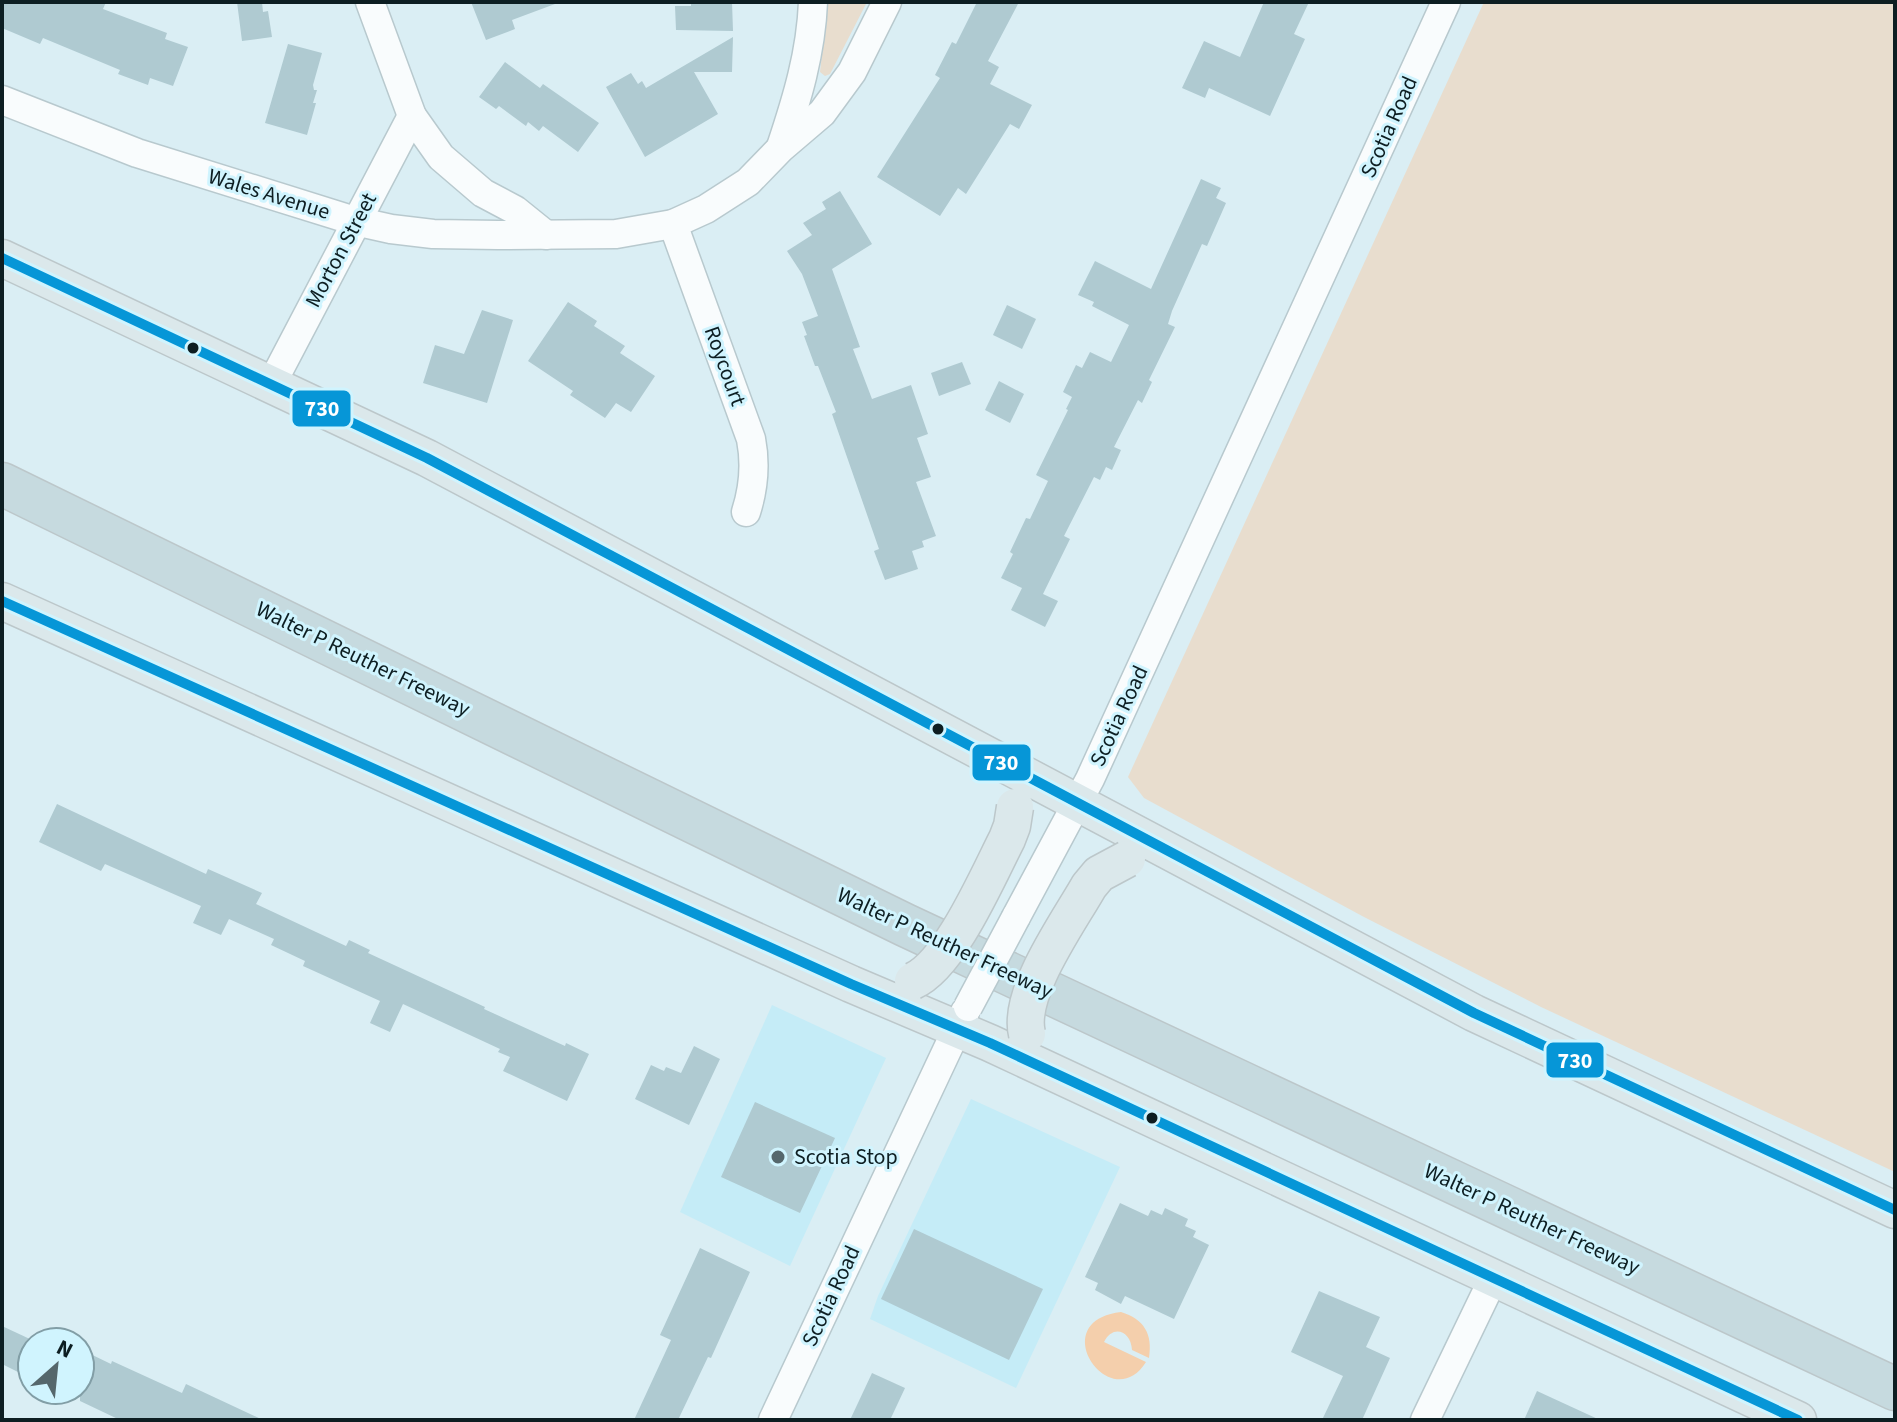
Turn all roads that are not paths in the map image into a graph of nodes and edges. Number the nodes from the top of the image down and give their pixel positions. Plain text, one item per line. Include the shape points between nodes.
1 (370, 2) edge
2 (813, 2) edge
3 (887, 2) edge
4 (1446, 2) edge
5 (2, 100) edge
6 (412, 116) junction
7 (781, 148) junction
8 (355, 221) junction
9 (673, 224) junction
10 (546, 235) junction
11 (2, 258) edge
12 (271, 385) junction
13 (2, 484) edge
14 (746, 512) dead end
15 (2, 601) edge
16 (1003, 765) junction
17 (1071, 817) junction
18 (1168, 852) junction
19 (851, 984) junction
20 (962, 1017) junction
21 (1052, 1073) junction
22 (1895, 1210) edge
23 (1493, 1279) junction
24 (1895, 1389) edge
25 (773, 1420) edge
26 (1425, 1420) edge
27 (1798, 1420) edge

1 - 6 street
2 - 7 street via 802,83
3 - 7 street, Wales Avenue via 838,94
4 - 17 street, Scotia Road
5 - 8 street, Wales Avenue via 137,153
6 - 8 street, Morton Street
6 - 10 street via 459,175
7 - 9 street, Wales Avenue via 748,182
8 - 10 street, Wales Avenue via 433,234
8 - 12 street, Morton Street
9 - 10 street, Wales Avenue via 616,234
9 - 14 street, Roycourt via 751,439 754,477
11 - 12 main road
12 - 16 main road via 427,458
13 - 24 highway, Walter P Reuther Freeway via 919,932
15 - 19 main road
16 - 17 main road
16 - 19 main road, bridge via 1015,807 1012,826 936,963 913,981
17 - 18 main road
17 - 20 street, Scotia Road, bridge
18 - 21 main road, bridge via 1127,859 1099,874 1031,990 1027,1034 1032,1051
18 - 22 main road via 1474,1013
19 - 20 main road
20 - 21 main road
20 - 25 street, Scotia Road
21 - 23 main road
23 - 26 street
23 - 27 main road

